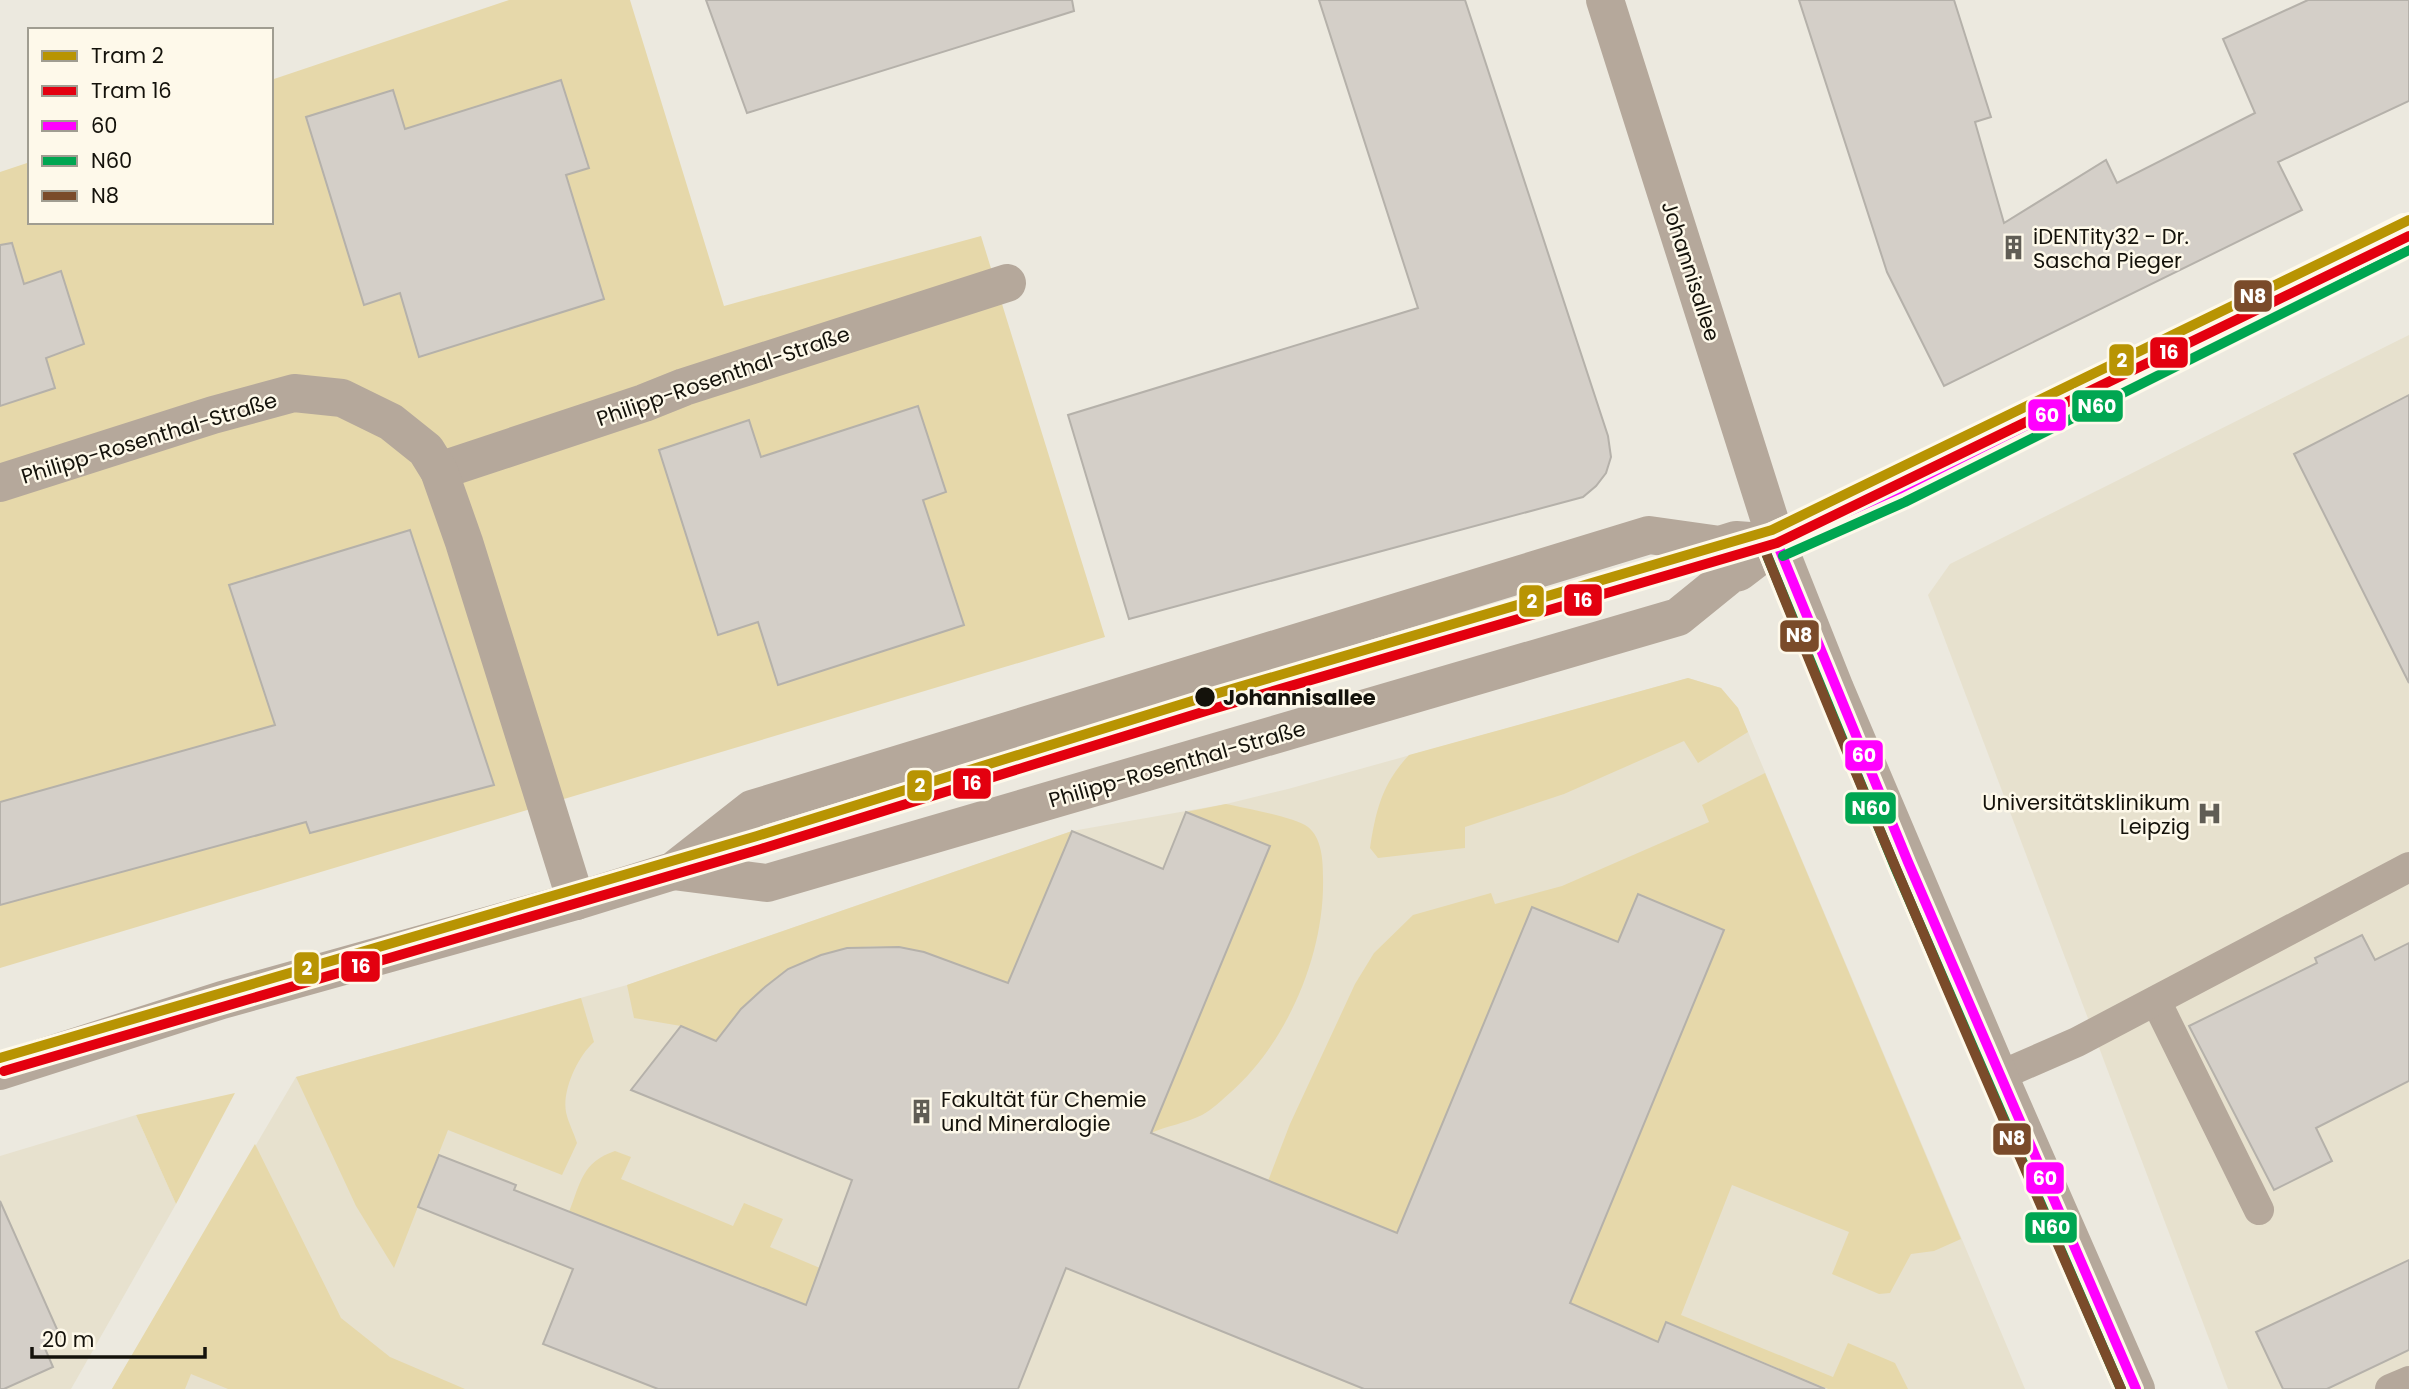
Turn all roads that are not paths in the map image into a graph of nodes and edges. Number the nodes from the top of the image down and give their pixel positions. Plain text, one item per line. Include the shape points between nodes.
1 (1605, 0) edge
2 (2409, 234) edge
3 (1007, 283) dead end
4 (439, 471) junction
5 (0, 483) edge
6 (1777, 543) junction
7 (2409, 867) edge
8 (673, 871) junction
9 (576, 901) junction
10 (2155, 1001) junction
11 (0, 1072) edge
12 (1999, 1076) junction
13 (2259, 1210) dead end
14 (2409, 1381) edge
15 (2136, 1389) edge
16 (2390, 1389) edge

1 - 6 street, Johannisallee
2 - 6 street, Philipp-Rosenthal-Straße via 1899,489
3 - 4 street, Philipp-Rosenthal-Straße
4 - 5 street, Philipp-Rosenthal-Straße via 426,450 391,422 342,398 294,393
4 - 9 street, Philipp-Rosenthal-Straße
6 - 8 street, Philipp-Rosenthal-Straße via 1736,540 1720,545 1649,535 752,809
6 - 8 street, Philipp-Rosenthal-Straße via 1678,617 1626,633 767,883
6 - 12 street, Johannisallee
7 - 10 lane
8 - 9 street, Philipp-Rosenthal-Straße
9 - 11 street, Philipp-Rosenthal-Straße via 222,1000
10 - 12 lane
10 - 13 lane
12 - 15 street, Johannisallee
14 - 16 lane

